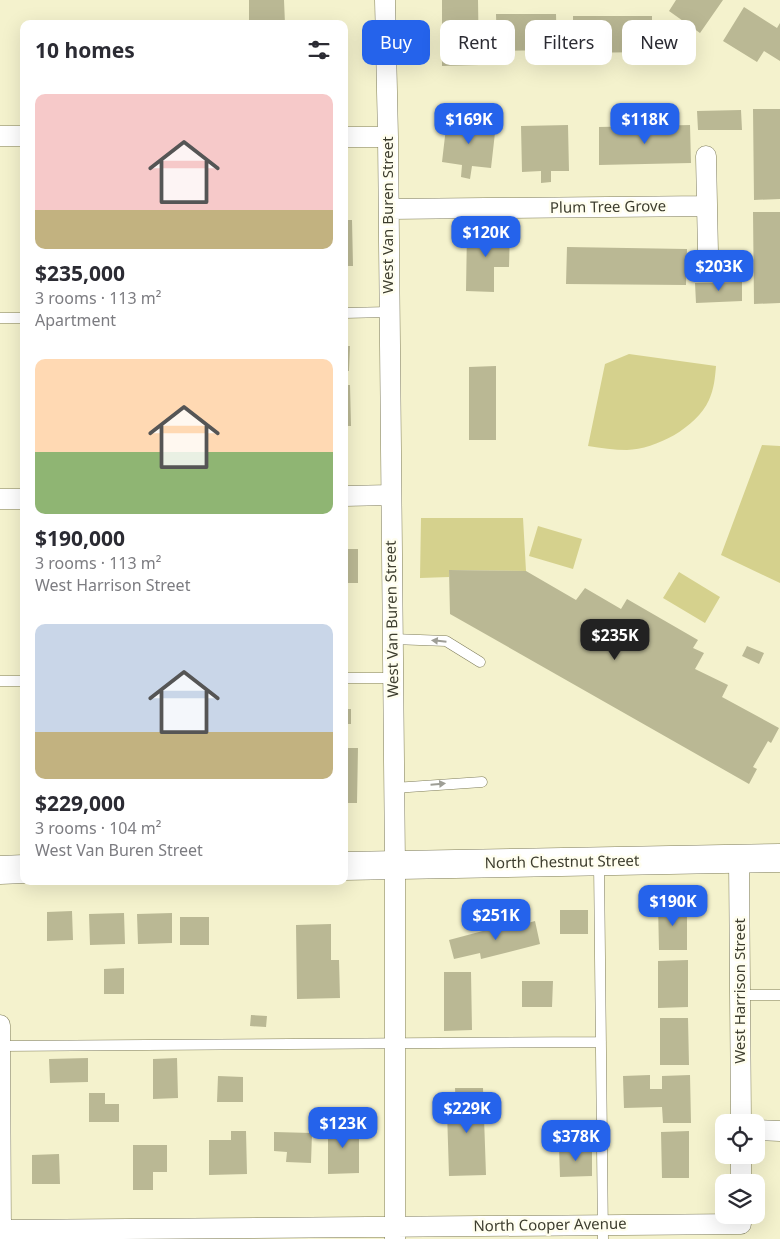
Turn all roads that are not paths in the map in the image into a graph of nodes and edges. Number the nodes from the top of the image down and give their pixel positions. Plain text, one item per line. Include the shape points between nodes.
1 (385, 0) edge
2 (0, 136) edge
3 (20, 136) edge
4 (348, 137) edge
5 (388, 137) junction
6 (706, 156) dead end
7 (707, 206) junction
8 (389, 209) junction
9 (708, 253) dead end
10 (389, 312) junction
11 (348, 313) edge
12 (0, 318) edge
13 (20, 318) edge
14 (391, 495) junction
15 (348, 496) edge
16 (0, 499) edge
17 (20, 499) edge
18 (393, 640) junction
19 (480, 662) dead end
20 (348, 678) edge
21 (393, 678) junction
22 (0, 681) edge
23 (20, 681) edge
24 (482, 782) dead end
25 (394, 788) junction
26 (780, 858) edge
27 (739, 859) junction
28 (599, 861) junction
29 (395, 865) junction
30 (348, 866) edge
31 (20, 869) edge
32 (0, 870) edge
33 (740, 995) junction
34 (780, 995) edge
35 (0, 1025) edge
36 (601, 1042) junction
37 (394, 1044) junction
38 (0, 1046) edge
39 (741, 1114) edge
40 (765, 1130) edge
41 (780, 1131) edge
42 (741, 1226) edge
43 (603, 1232) edge
44 (1, 1233) edge
45 (395, 1233) edge

1 - 5 street, West Van Buren Street
2 - 3 street
4 - 5 street
5 - 8 street, West Van Buren Street
6 - 7 street
7 - 8 street, Plum Tree Grove
7 - 9 street
8 - 10 street, West Van Buren Street
10 - 11 lane
10 - 14 street, West Van Buren Street
12 - 13 lane
14 - 15 street
14 - 18 street, West Van Buren Street
16 - 17 street
19 -> 18 lane via 446,641
18 - 21 street, West Van Buren Street
20 - 21 lane
21 - 25 street, West Van Buren Street
22 - 23 lane
25 -> 24 lane
25 - 29 street, West Van Buren Street
26 - 27 main road, North Chestnut Street
27 - 28 main road, North Chestnut Street
27 - 33 street, West Harrison Street
28 - 29 main road, North Chestnut Street
28 - 36 lane
29 - 30 main road, North Chestnut Street
29 - 37 street, West Van Buren Street
31 - 32 main road
33 - 34 lane
33 - 39 street, West Harrison Street
35 - 38 street
36 - 37 lane
36 - 43 lane
37 - 38 lane
37 - 45 street, West Van Buren Street
38 - 44 street
40 - 41 street
42 - 43 street, North Cooper Avenue
43 - 45 street, North Cooper Avenue
44 - 45 street, North Cooper Avenue

